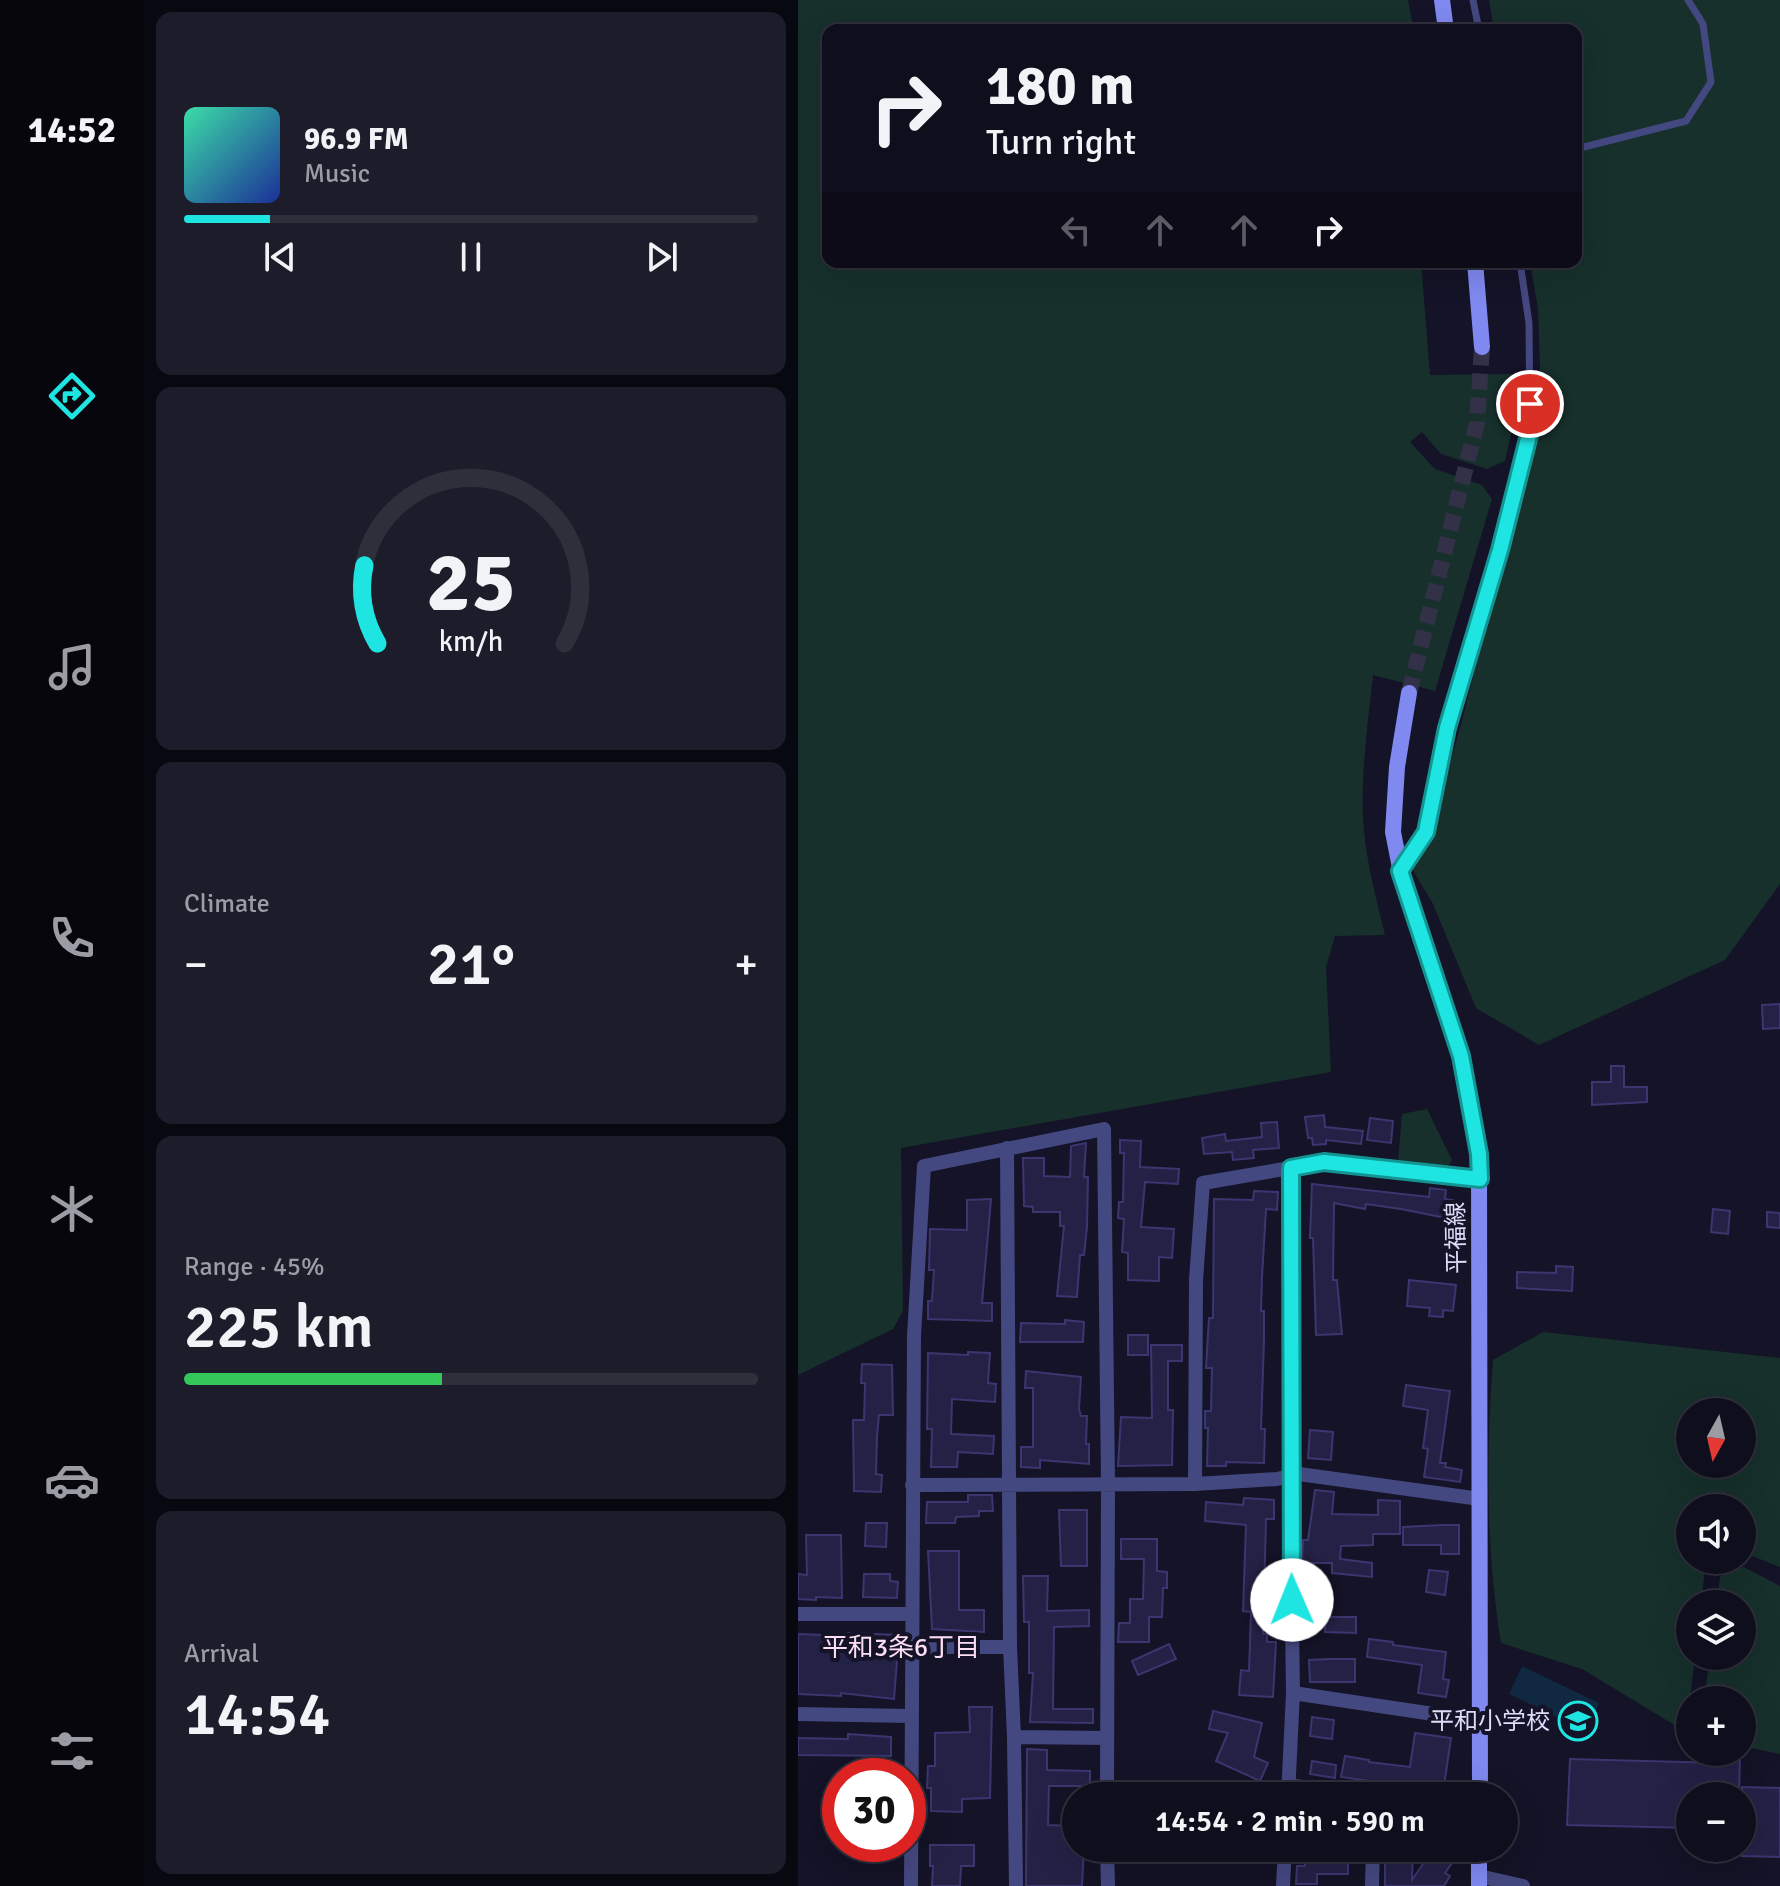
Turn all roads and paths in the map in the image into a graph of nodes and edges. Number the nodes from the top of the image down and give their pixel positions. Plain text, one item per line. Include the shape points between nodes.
1 (1442, 0) edge
2 (1473, 0) edge
3 (1688, 0) edge
4 (1445, 24) edge
5 (1478, 24) edge
6 (1582, 147) edge
7 (1475, 268) edge
8 (1521, 268) edge
9 (1482, 347) tunnel mouth
10 (1409, 693) tunnel mouth
11 (1400, 871) junction
12 (1007, 1148) junction
13 (1291, 1168) junction
14 (1480, 1179) junction
15 (1290, 1476) junction
16 (1010, 1484) junction
17 (1108, 1484) junction
18 (1195, 1484) junction
19 (912, 1485) junction
20 (1480, 1499) junction
21 (798, 1614) edge
22 (911, 1614) junction
23 (911, 1647) junction
24 (1010, 1647) junction
25 (1293, 1693) junction
26 (798, 1714) edge
27 (910, 1716) junction
28 (1480, 1721) junction
29 (1014, 1737) junction
30 (1107, 1738) junction
31 (1107, 1782) edge
32 (1288, 1782) edge
33 (1480, 1782) edge
34 (1107, 1862) edge
35 (1284, 1862) edge
36 (1373, 1862) edge
37 (1479, 1881) edge
38 (911, 1886) edge
39 (1016, 1886) edge
40 (1108, 1886) edge
41 (1283, 1886) edge
42 (1372, 1886) edge
43 (1523, 1886) edge

1 - 4 street
2 - 5 lane
3 - 6 lane via 1703,24 1711,82 1686,121
7 - 9 street
8 - 11 lane via 1529,323 1530,431 1447,728 1426,832
10 - 11 street, 平福線 via 1393,832
11 - 14 street, 平福線 via 1461,1056
12 - 16 street
12 - 17 street via 1104,1129
12 - 19 street via 924,1166
13 - 14 street via 1324,1162
13 - 15 street
13 - 18 street via 1203,1183 1196,1280
14 - 20 street, 平福線
15 - 18 street
15 - 20 street
15 - 25 street
16 - 17 street
16 - 19 street
16 - 24 street
17 - 18 street
17 - 30 street
19 - 22 street
20 - 28 street, 平福線
21 - 22 street
22 - 23 street
23 - 24 street
23 - 27 street
24 - 29 street
25 - 28 street
25 - 32 street
26 - 27 street
27 - 38 street
28 - 33 street, 平福線
29 - 30 street
29 - 39 street
30 - 31 street
34 - 40 street
35 - 41 street
36 - 42 street
37 - 43 street

